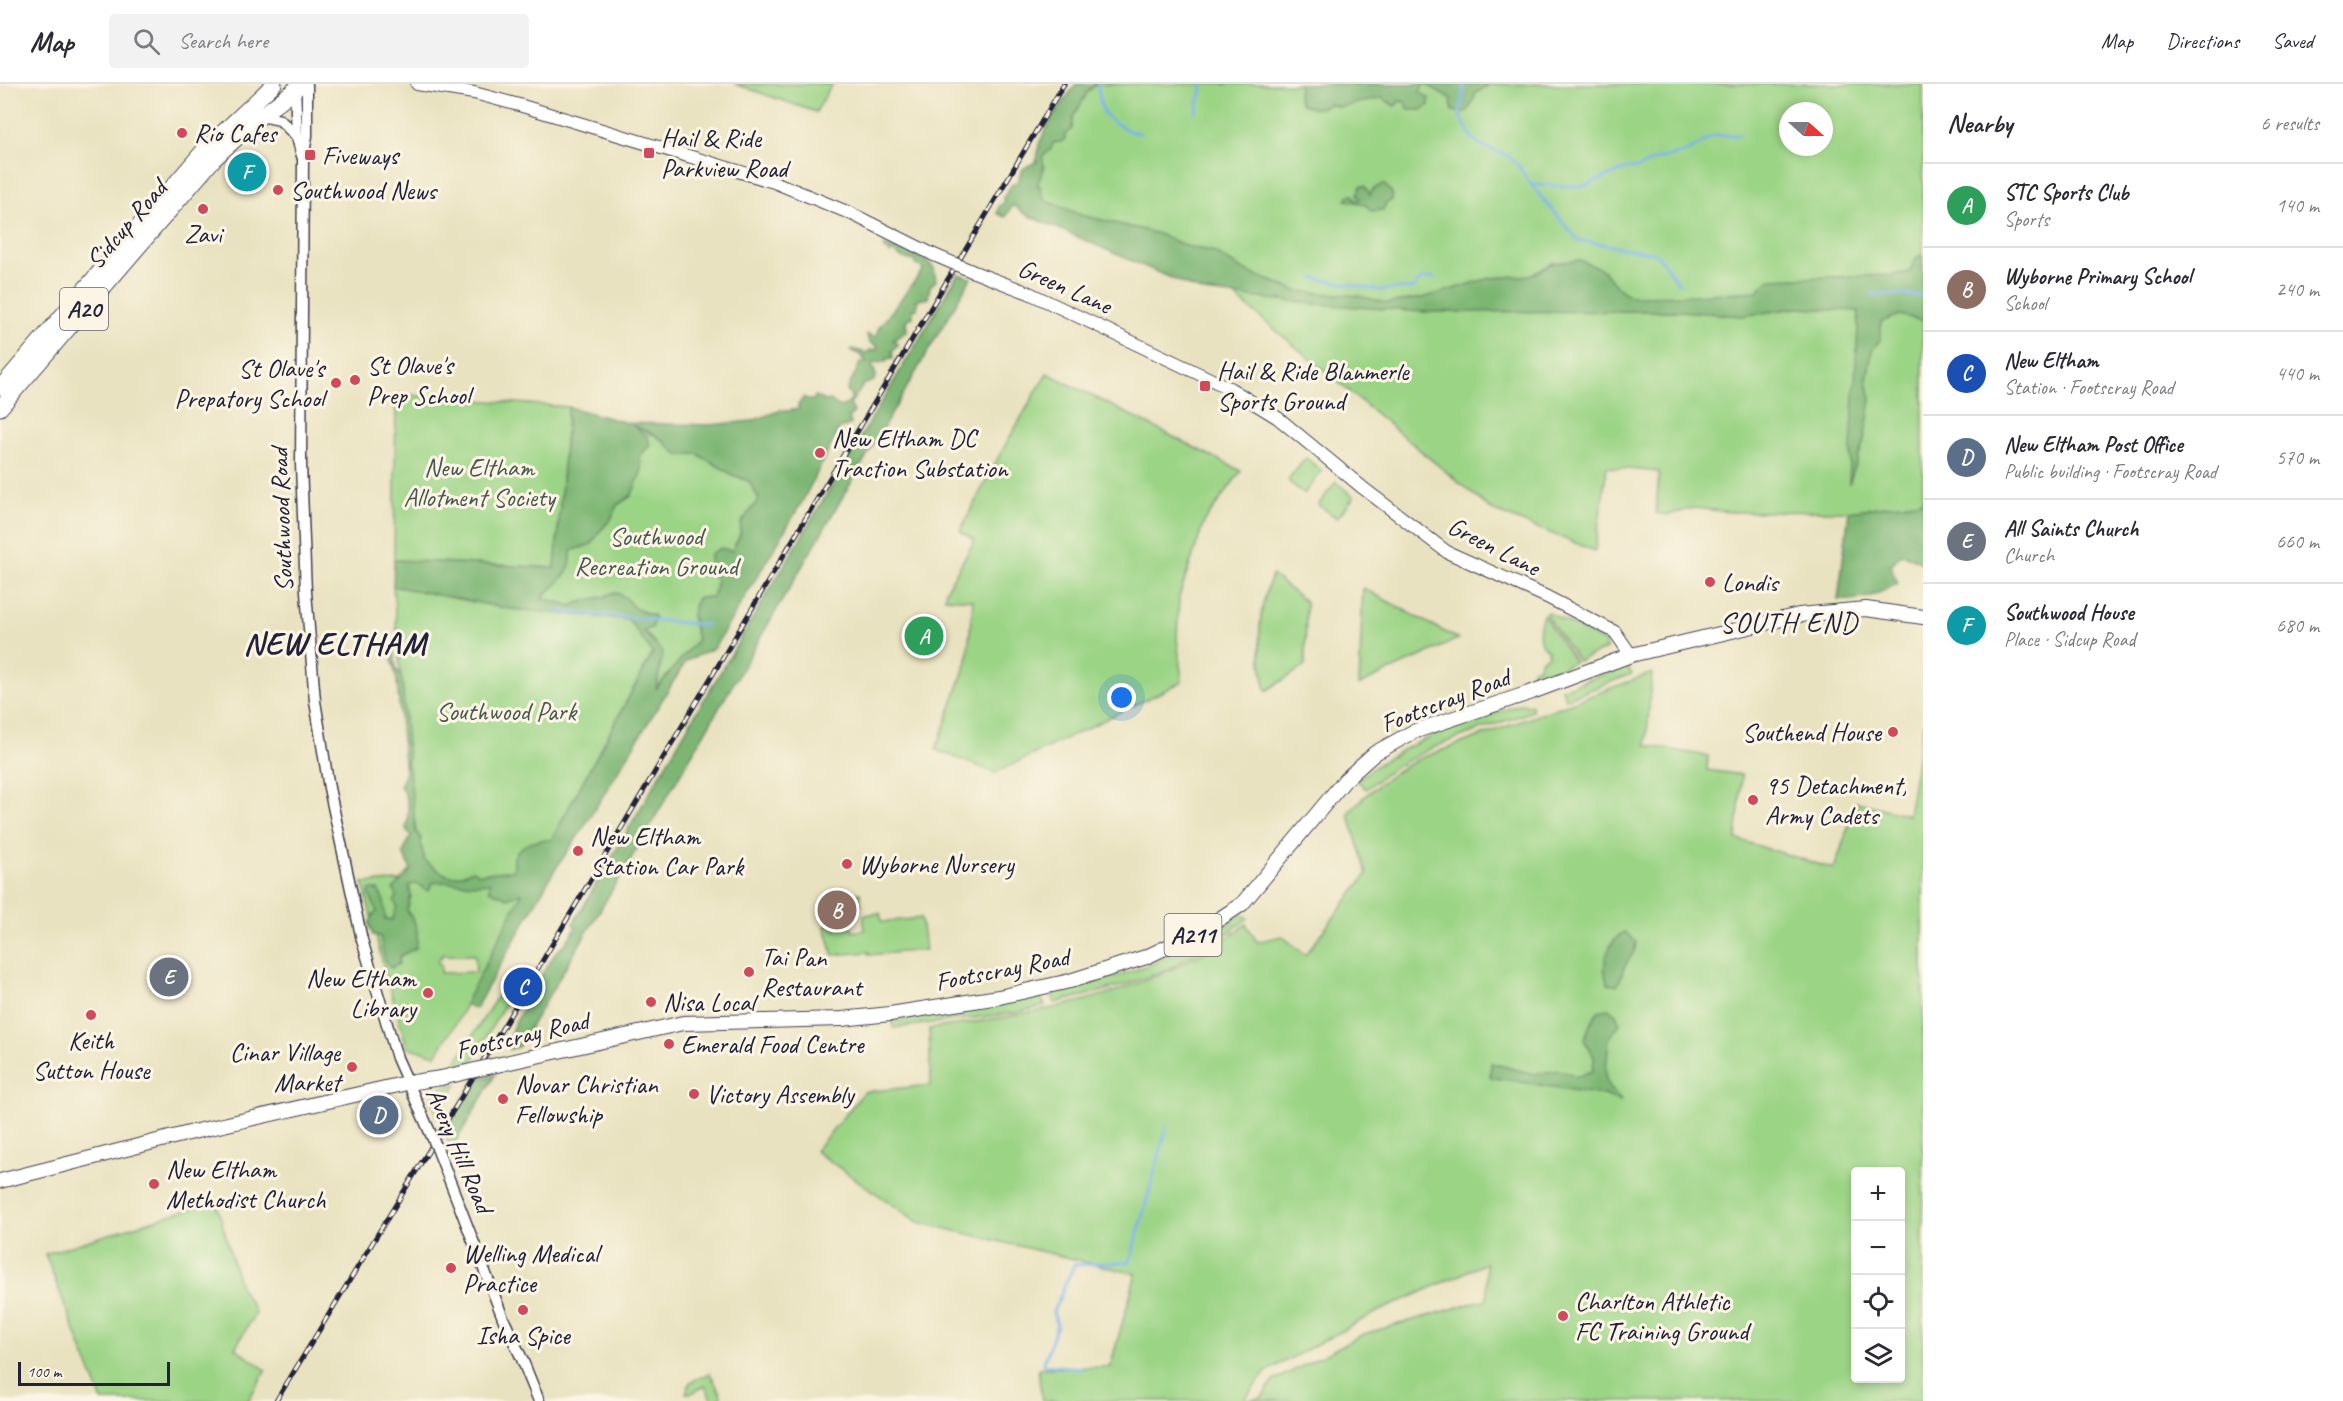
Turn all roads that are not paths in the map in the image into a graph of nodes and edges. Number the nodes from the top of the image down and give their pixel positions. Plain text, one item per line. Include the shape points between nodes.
1 (274, 84) edge
2 (417, 84) edge
3 (300, 85) edge
4 (261, 116) junction
5 (297, 137) junction
6 (303, 159) junction
7 (0, 388) edge
8 (0, 408) edge
9 (1923, 617) edge
10 (1631, 655) junction
11 (407, 1083) junction
12 (0, 1182) edge
13 (539, 1401) edge

1 - 7 highway, Sidcup Road / A20 via 204,150
2 - 10 main road, Green Lane, bridge via 519,105 774,182 1040,298 1231,389 1278,418 1447,552 1615,632
3 - 4 highway, Sidcup Road / A20
3 - 5 street, Southwood Road
3 - 6 street, Southwood Road via 307,136
4 - 5 street via 280,120
4 - 8 highway, Sidcup Road / A20 via 214,159
5 - 6 street, Southwood Road
6 - 11 street, Southwood Road via 301,464 313,690 329,788 362,940
9 - 10 main road, Footscray Road / A211 via 1866,609 1799,615
10 - 11 main road, Footscray Road / A211, bridge via 1419,730 1385,747 1345,780 1242,903 1203,930 1146,957 1070,981 954,1004 842,1019 683,1023
11 - 12 main road, Footscray Road / A211
11 - 13 street, Avery Hill Road, bridge

